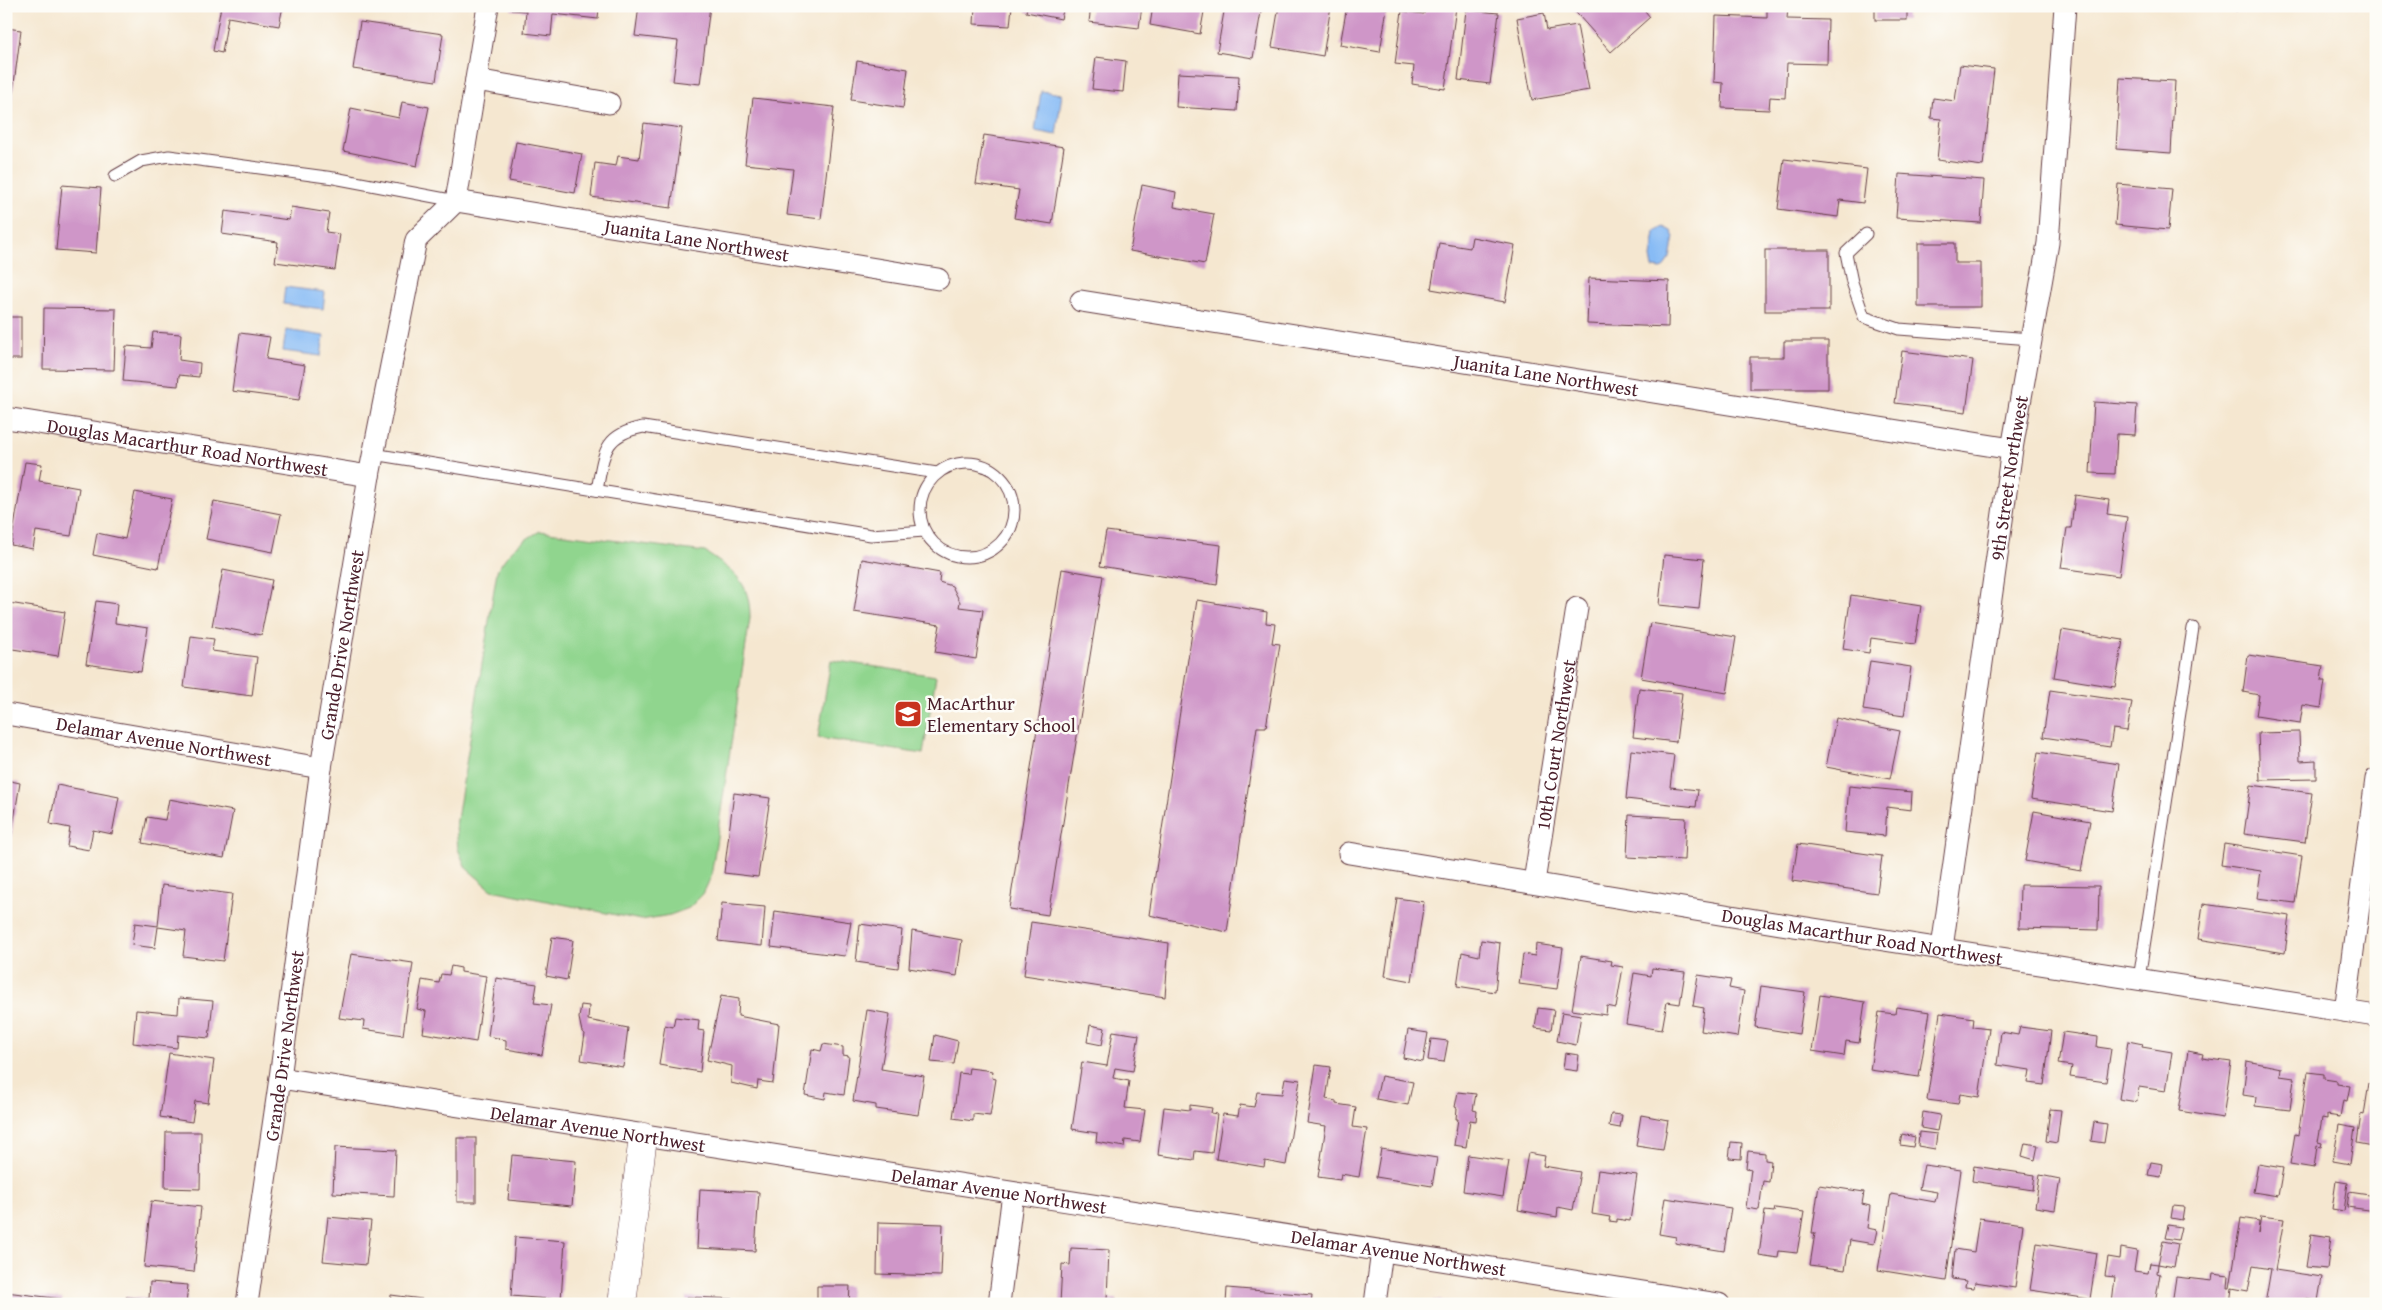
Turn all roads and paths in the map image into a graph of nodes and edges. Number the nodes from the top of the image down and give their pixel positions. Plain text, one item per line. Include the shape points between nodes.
1 (488, 6) edge
2 (2066, 6) edge
3 (476, 80) junction
4 (610, 103) dead end
5 (115, 176) dead end
6 (456, 201) junction
7 (1866, 234) dead end
8 (938, 279) dead end
9 (1081, 300) dead end
10 (2031, 339) junction
11 (6, 418) edge
12 (2012, 449) junction
13 (373, 454) junction
14 (937, 473) junction
15 (369, 476) junction
16 (597, 490) junction
17 (924, 531) junction
18 (1577, 608) dead end
19 (2192, 628) dead end
20 (6, 714) edge
21 (321, 768) junction
22 (2376, 780) edge
23 (1349, 852) dead end
24 (1534, 882) junction
25 (1942, 948) junction
26 (2139, 979) junction
27 (2345, 1011) junction
28 (2376, 1016) edge
29 (280, 1078) junction
30 (643, 1137) junction
31 (1013, 1193) junction
32 (1382, 1251) junction
33 (247, 1304) edge
34 (622, 1304) edge
35 (999, 1304) edge
36 (1375, 1304) edge
37 (1719, 1304) edge

1 - 3 street
2 - 10 street, 9th Street Northwest via 2048,243
3 - 4 street
3 - 6 street
5 - 6 lane via 141,161 169,156 334,178
6 - 8 street, Juanita Lane Northwest
6 - 13 street, Grande Drive Northwest via 416,240
7 - 10 lane via 1846,253 1864,317 1900,329
9 - 12 street, Juanita Lane Northwest
10 - 12 street, 9th Street Northwest
11 - 15 street, Douglas Macarthur Road Northwest
12 - 25 street, 9th Street Northwest
13 - 15 street, Grande Drive Northwest
13 - 16 lane
14 - 16 lane via 643,427 624,431 614,438 606,451
14 - 17 lane via 921,500 920,516
14 - 17 lane via 967,463 996,473 1007,485 1013,499 1014,514 1002,542 976,556 960,557 946,552
15 - 21 street, Grande Drive Northwest
16 - 17 lane via 871,536
18 - 24 street, 10th Court Northwest
19 - 26 lane
20 - 21 street, Delamar Avenue Northwest
21 - 29 street, Grande Drive Northwest
22 - 27 street
23 - 24 street, Douglas Macarthur Road Northwest
24 - 25 street, Douglas Macarthur Road Northwest
25 - 26 street, Douglas Macarthur Road Northwest
26 - 27 street, Douglas Macarthur Road Northwest
27 - 28 street, Douglas Macarthur Road Northwest
29 - 30 street, Delamar Avenue Northwest
29 - 33 street, Grande Drive Northwest
30 - 31 street, Delamar Avenue Northwest
30 - 34 street
31 - 32 street, Delamar Avenue Northwest
31 - 35 street
32 - 36 street
32 - 37 street, Delamar Avenue Northwest

